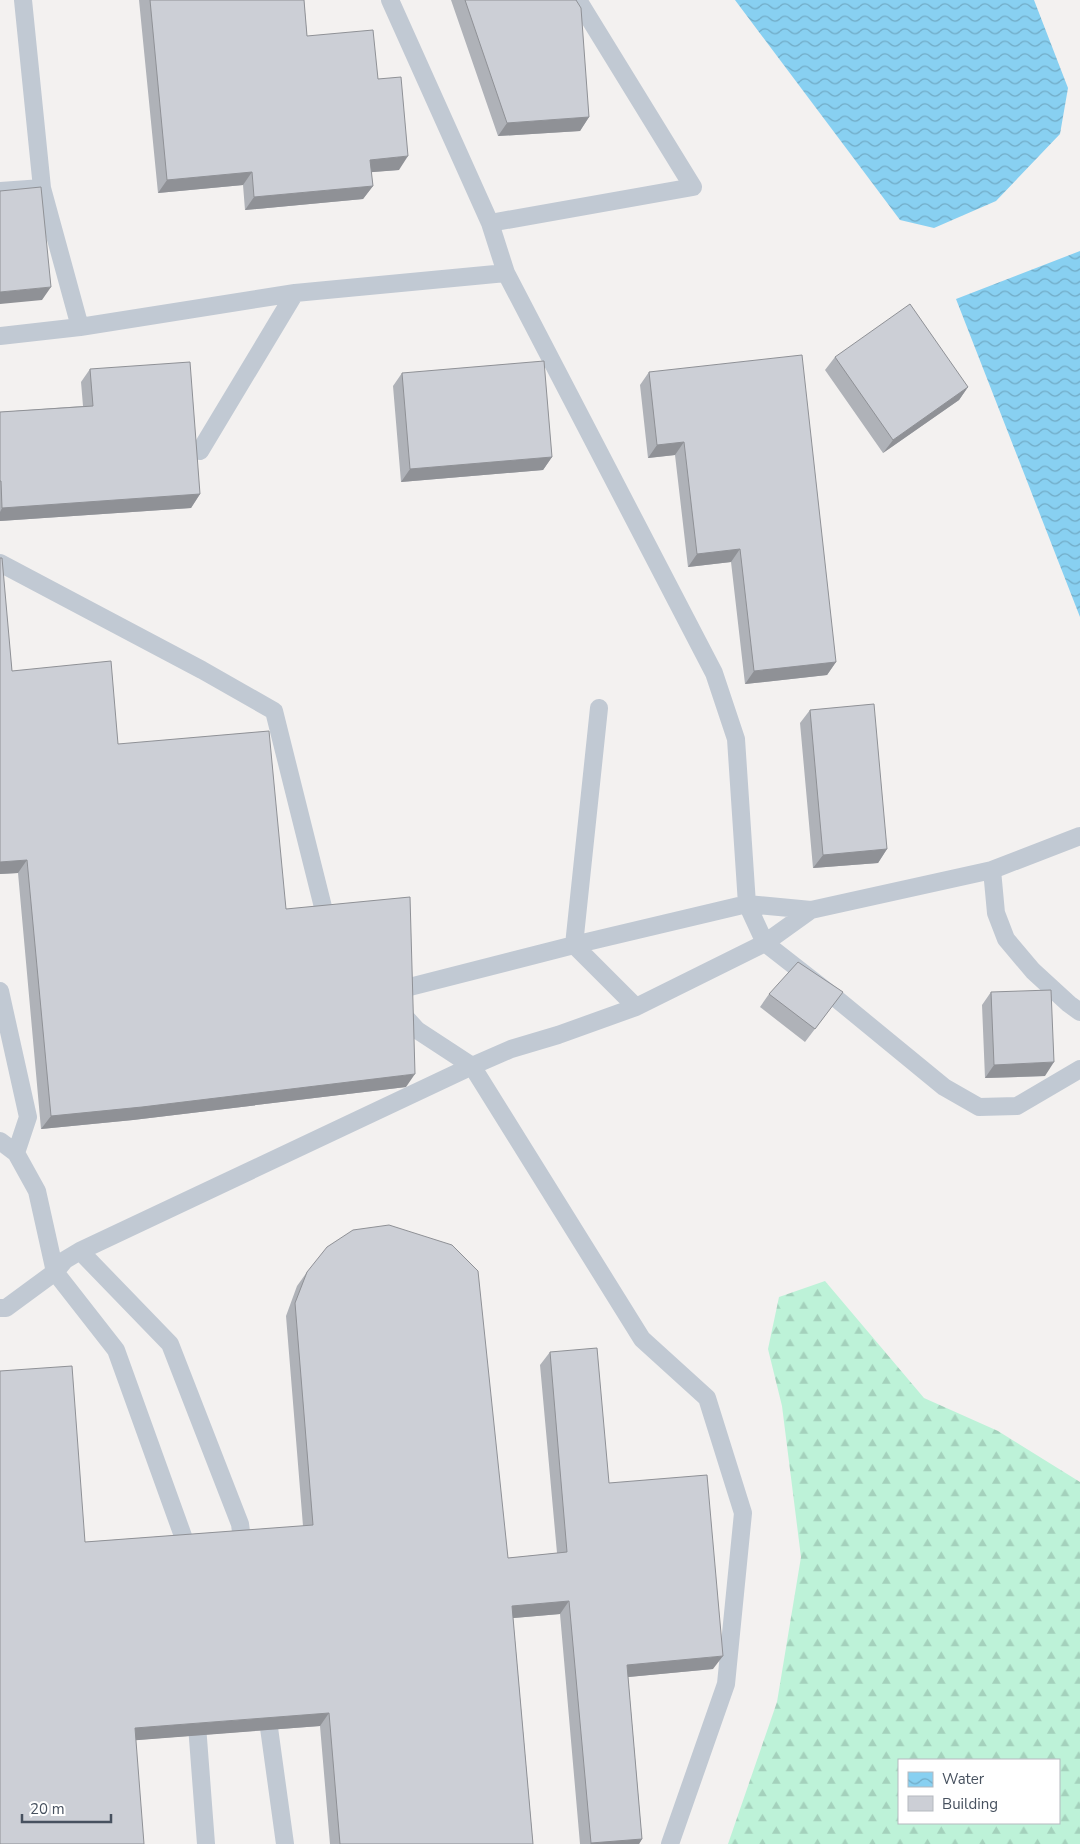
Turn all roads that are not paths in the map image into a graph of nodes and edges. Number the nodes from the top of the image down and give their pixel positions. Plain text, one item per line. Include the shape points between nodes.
1 (23, 0) edge
2 (390, 0) edge
3 (578, 0) edge
4 (42, 188) junction
5 (0, 190) edge
6 (490, 223) junction
7 (506, 273) junction
8 (295, 293) junction
9 (80, 327) junction
10 (0, 336) edge
11 (200, 451) dead end
12 (0, 563) edge
13 (599, 708) dead end
14 (1080, 836) edge
15 (992, 870) junction
16 (747, 904) junction
17 (811, 910) junction
18 (331, 941) edge
19 (765, 943) junction
20 (574, 945) junction
21 (0, 991) edge
22 (636, 1007) junction
23 (1080, 1012) edge
24 (472, 1066) junction
25 (1080, 1068) edge
26 (0, 1141) edge
27 (16, 1153) junction
28 (80, 1251) junction
29 (55, 1272) junction
30 (0, 1308) edge
31 (247, 1573) edge
32 (186, 1576) edge
33 (263, 1689) edge
34 (195, 1695) edge
35 (206, 1844) edge
36 (285, 1844) edge
37 (670, 1844) edge

1 - 4 lane
2 - 6 lane
3 - 6 lane via 692,187
4 - 5 lane
4 - 9 lane
6 - 7 lane
7 - 8 lane
7 - 16 lane via 714,673 736,739
8 - 9 lane
8 - 11 lane
9 - 10 lane
12 - 18 lane via 274,711
13 - 20 lane
14 - 15 lane
15 - 17 lane
15 - 23 lane via 996,913 1006,939 1033,970
16 - 17 lane
16 - 19 lane
16 - 20 lane
17 - 19 lane
19 - 22 lane
19 - 25 lane via 944,1087 979,1107 1017,1106
20 - 22 lane
20 - 24 lane via 380,991 417,1030
21 - 27 lane via 28,1117
22 - 24 lane via 510,1049
24 - 28 lane
24 - 37 lane via 642,1339 707,1398 743,1513 726,1684
26 - 27 lane
27 - 29 lane via 37,1191
28 - 29 lane
28 - 31 lane via 170,1344 240,1524
29 - 30 lane via 6,1308
29 - 32 lane via 116,1350 183,1536
33 - 36 lane
34 - 35 lane

